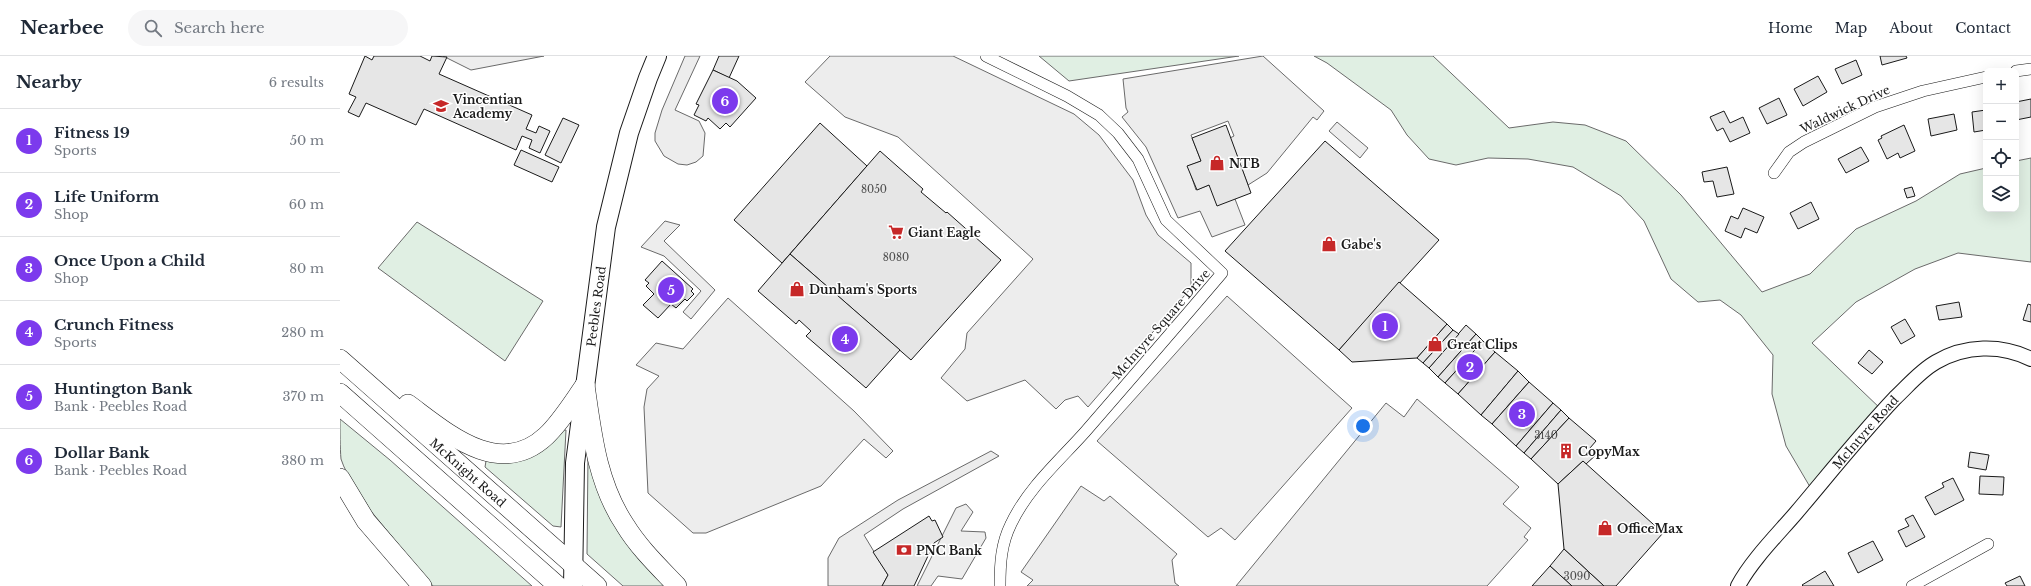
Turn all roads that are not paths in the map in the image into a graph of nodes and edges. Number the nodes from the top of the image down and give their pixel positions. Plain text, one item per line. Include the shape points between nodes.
1 (657, 56) edge
2 (986, 56) edge
3 (2031, 69) edge
4 (2019, 71) edge
5 (1983, 78) edge
6 (1774, 173) dead end
7 (340, 353) edge
8 (340, 358) edge
9 (2031, 359) edge
10 (585, 385) junction
11 (340, 393) edge
12 (340, 478) edge
13 (1988, 544) dead end
14 (573, 565) junction
15 (422, 586) edge
16 (558, 586) edge
17 (573, 586) edge
18 (597, 586) edge
19 (676, 586) edge
20 (1000, 586) edge
21 (1738, 586) edge
22 (1912, 586) edge

1 - 10 main road, Peebles Road via 628,133 612,198
2 - 20 street, McIntyre Square Drive via 1067,96 1099,115 1118,133 1138,159 1166,220 1222,273 1034,488 1011,523 1005,539 1000,558
3 - 4 street
5 - 6 street, Waldwick Drive via 1916,93 1875,106 1804,142 1789,152
7 - 10 highway via 454,437 476,449 495,453 521,450 545,437
8 - 14 highway, McKnight Road
9 - 21 street, McIntyre Road via 1998,348 1979,348 1948,356 1928,368 1883,411 1850,448
10 - 14 main road, Peebles Road via 575,463
10 - 19 highway via 597,459 612,503 634,538
11 - 16 highway
12 - 15 highway via 366,521
13 - 22 street
14 - 17 main road, Peebles Road
14 - 18 highway, McKnight Road

